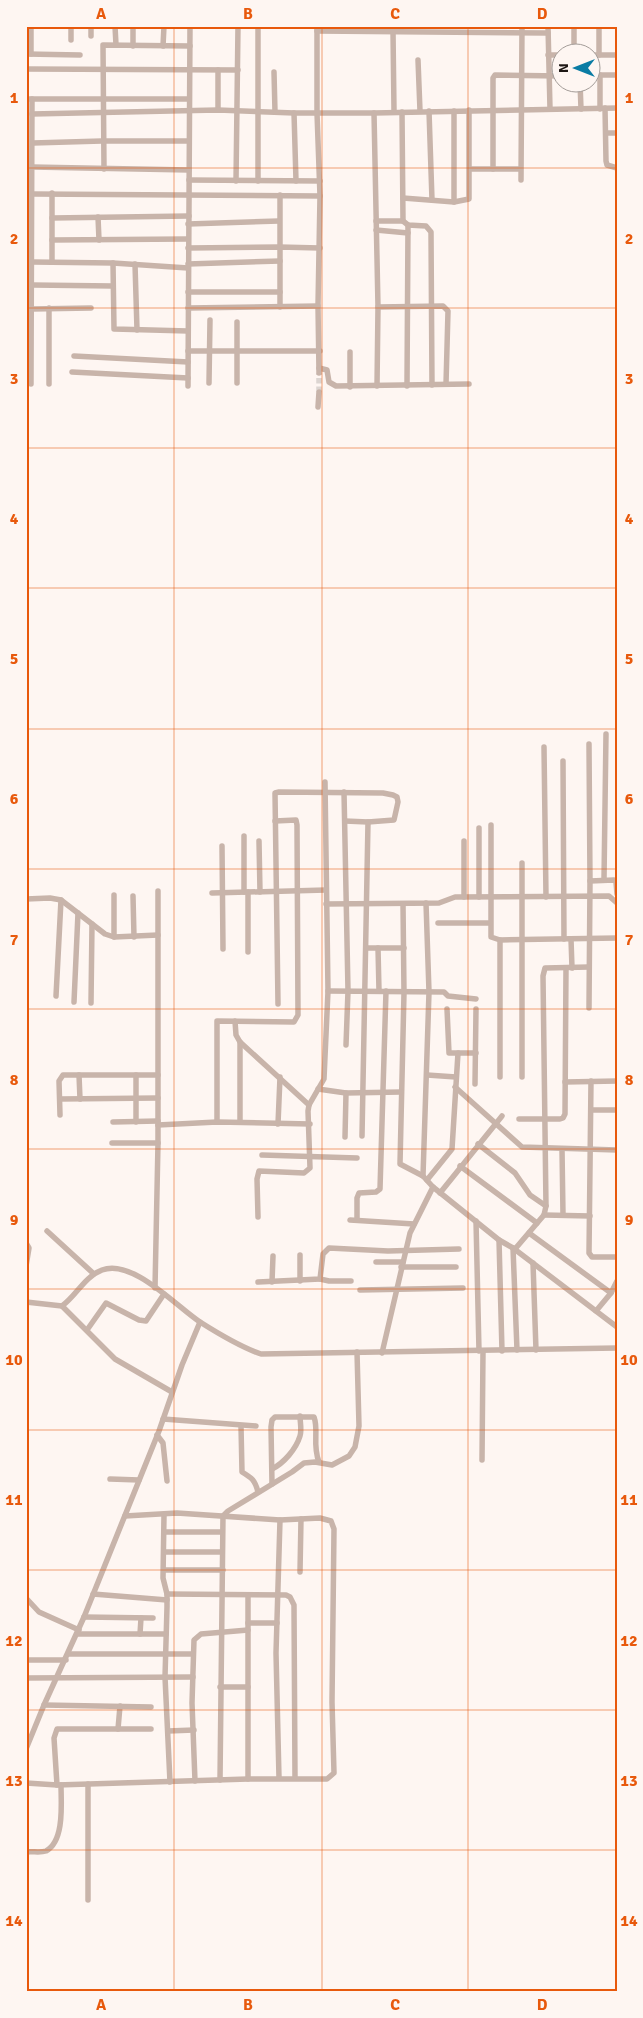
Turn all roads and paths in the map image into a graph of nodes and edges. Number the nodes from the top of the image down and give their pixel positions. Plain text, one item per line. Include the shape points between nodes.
1 (31, 26) edge
2 (71, 26) edge
3 (91, 26) edge
4 (115, 26) edge
5 (133, 26) edge
6 (164, 26) edge
7 (190, 26) edge
8 (238, 26) edge
9 (258, 26) edge
10 (522, 26) edge
11 (548, 26) edge
12 (574, 26) edge
13 (599, 26) edge
14 (375, 28) edge
15 (317, 29) edge
16 (393, 31) junction
17 (521, 33) junction
18 (548, 33) junction
19 (91, 36) dead end
20 (71, 40) dead end
21 (574, 42) edge
22 (599, 42) edge
23 (116, 46) junction
24 (133, 46) junction
25 (164, 46) junction
26 (190, 46) junction
27 (29, 54) edge
28 (80, 55) dead end
29 (548, 55) joint
30 (600, 55) edge
31 (617, 55) edge
32 (418, 60) dead end
33 (26, 69) edge
34 (103, 69) junction
35 (218, 70) junction
36 (238, 70) junction
37 (189, 71) junction
38 (274, 72) dead end
39 (520, 75) junction
40 (600, 75) joint
41 (617, 75) edge
42 (548, 76) junction
43 (580, 92) edge
44 (29, 99) edge
45 (104, 99) junction
46 (189, 99) junction
47 (602, 108) junction
48 (617, 108) edge
49 (550, 109) junction
50 (581, 109) junction
51 (218, 110) junction
52 (469, 110) junction
53 (494, 110) junction
54 (520, 110) junction
55 (189, 111) junction
56 (238, 111) junction
57 (259, 111) junction
58 (394, 111) junction
59 (420, 111) junction
60 (454, 111) junction
61 (275, 112) junction
62 (402, 112) junction
63 (429, 112) junction
64 (104, 113) junction
65 (294, 113) junction
66 (317, 113) junction
67 (374, 113) junction
68 (32, 114) junction
69 (607, 133) junction
70 (617, 133) edge
71 (104, 141) junction
72 (189, 142) junction
73 (33, 143) junction
74 (32, 167) junction
75 (617, 168) edge
76 (104, 169) junction
77 (470, 169) junction
78 (493, 169) junction
79 (520, 169) junction
80 (189, 170) junction
81 (189, 180) junction
82 (521, 180) dead end
83 (236, 181) junction
84 (258, 181) junction
85 (320, 181) junction
86 (296, 182) junction
87 (33, 194) junction
88 (52, 194) junction
89 (189, 195) junction
90 (280, 195) junction
91 (320, 196) junction
92 (403, 198) junction
93 (432, 200) junction
94 (454, 202) junction
95 (188, 216) junction
96 (98, 217) junction
97 (52, 218) junction
98 (279, 221) junction
99 (376, 221) junction
100 (406, 223) junction
101 (188, 224) junction
102 (376, 230) junction
103 (408, 232) junction
104 (188, 239) junction
105 (52, 240) junction
106 (99, 240) junction
107 (279, 247) junction
108 (188, 248) junction
109 (320, 248) junction
110 (280, 261) junction
111 (32, 262) junction
112 (52, 262) junction
113 (113, 263) junction
114 (136, 264) junction
115 (188, 266) junction
116 (32, 285) junction
117 (113, 286) junction
118 (188, 292) junction
119 (280, 292) junction
120 (318, 306) junction
121 (432, 306) junction
122 (280, 307) junction
123 (378, 307) junction
124 (408, 307) junction
125 (49, 308) junction
126 (91, 308) dead end
127 (188, 308) junction
128 (32, 309) junction
129 (210, 320) dead end
130 (237, 322) dead end
131 (137, 330) junction
132 (188, 331) junction
133 (188, 351) junction
134 (210, 351) junction
135 (238, 351) junction
136 (320, 351) junction
137 (350, 352) dead end
138 (74, 356) dead end
139 (188, 362) junction
140 (72, 372) dead end
141 (188, 378) junction
142 (31, 384) dead end
143 (49, 384) dead end
144 (209, 384) dead end
145 (237, 384) dead end
146 (446, 384) junction
147 (469, 384) dead end
148 (188, 386) dead end
149 (350, 386) junction
150 (377, 386) junction
151 (407, 386) junction
152 (432, 386) junction
153 (319, 392) tunnel mouth
154 (318, 407) dead end
155 (606, 734) dead end
156 (589, 744) dead end
157 (544, 747) dead end
158 (563, 761) dead end
159 (325, 782) dead end
160 (325, 792) junction
161 (344, 792) junction
162 (275, 821) junction
163 (344, 821) junction
164 (368, 822) junction
165 (491, 825) dead end
166 (479, 828) dead end
167 (244, 836) dead end
168 (260, 841) dead end
169 (464, 841) dead end
170 (222, 846) dead end
171 (522, 863) dead end
172 (604, 880) junction
173 (590, 881) junction
174 (326, 890) junction
175 (158, 891) dead end
176 (297, 891) junction
177 (246, 892) junction
178 (260, 892) junction
179 (276, 892) junction
180 (212, 893) dead end
181 (223, 893) junction
182 (617, 894) edge
183 (114, 895) dead end
184 (133, 896) dead end
185 (464, 897) junction
186 (479, 897) junction
187 (490, 897) junction
188 (522, 897) junction
189 (546, 897) junction
190 (564, 897) junction
191 (590, 897) junction
192 (26, 899) edge
193 (61, 900) junction
194 (426, 903) junction
195 (617, 903) edge
196 (326, 904) junction
197 (346, 904) junction
198 (366, 904) junction
199 (404, 904) junction
200 (78, 913) junction
201 (438, 923) dead end
202 (490, 923) junction
203 (92, 924) junction
204 (158, 935) junction
205 (114, 937) junction
206 (134, 937) junction
207 (617, 938) edge
208 (564, 939) junction
209 (571, 939) junction
210 (589, 939) junction
211 (500, 940) junction
212 (522, 940) junction
213 (366, 948) junction
214 (378, 948) junction
215 (404, 948) junction
216 (223, 949) dead end
217 (248, 952) dead end
218 (589, 967) junction
219 (569, 968) junction
220 (365, 990) junction
221 (328, 991) junction
222 (348, 991) junction
223 (383, 991) junction
224 (429, 992) junction
225 (404, 993) junction
226 (56, 996) dead end
227 (476, 999) dead end
228 (74, 1002) dead end
229 (91, 1003) dead end
230 (278, 1004) dead end
231 (447, 1008) dead end
232 (589, 1008) dead end
233 (476, 1009) dead end
234 (235, 1021) junction
235 (240, 1042) junction
236 (346, 1045) dead end
237 (476, 1052) junction
238 (458, 1054) junction
239 (79, 1075) junction
240 (136, 1075) junction
241 (158, 1075) junction
242 (427, 1075) junction
243 (280, 1077) junction
244 (456, 1077) junction
245 (522, 1077) dead end
246 (500, 1078) dead end
247 (591, 1081) junction
248 (617, 1081) edge
249 (565, 1082) junction
250 (475, 1084) dead end
251 (455, 1086) junction
252 (318, 1089) junction
253 (382, 1092) junction
254 (401, 1092) junction
255 (346, 1093) junction
256 (363, 1093) junction
257 (158, 1098) junction
258 (60, 1099) junction
259 (80, 1099) junction
260 (136, 1099) junction
261 (309, 1104) junction
262 (591, 1110) junction
263 (617, 1110) edge
264 (60, 1115) dead end
265 (502, 1116) dead end
266 (519, 1119) dead end
267 (544, 1119) junction
268 (112, 1122) dead end
269 (136, 1122) junction
270 (217, 1122) junction
271 (240, 1122) junction
272 (158, 1123) junction
273 (278, 1124) junction
274 (310, 1124) junction
275 (495, 1124) junction
276 (362, 1136) dead end
277 (345, 1137) dead end
278 (112, 1142) dead end
279 (158, 1144) junction
280 (478, 1144) junction
281 (545, 1149) junction
282 (562, 1149) junction
283 (590, 1149) junction
284 (617, 1150) edge
285 (262, 1155) dead end
286 (310, 1156) junction
287 (357, 1158) dead end
288 (460, 1166) junction
289 (425, 1178) junction
290 (433, 1187) junction
291 (440, 1193) junction
292 (546, 1206) junction
293 (544, 1215) junction
294 (563, 1215) junction
295 (590, 1216) junction
296 (258, 1217) dead end
297 (350, 1220) dead end
298 (358, 1220) junction
299 (476, 1221) junction
300 (537, 1223) junction
301 (414, 1224) junction
302 (47, 1231) dead end
303 (529, 1233) junction
304 (499, 1240) junction
305 (26, 1244) edge
306 (514, 1248) junction
307 (459, 1249) dead end
308 (406, 1250) junction
309 (300, 1255) dead end
310 (272, 1256) dead end
311 (617, 1257) edge
312 (376, 1262) dead end
313 (533, 1263) junction
314 (402, 1265) junction
315 (26, 1266) edge
316 (456, 1267) dead end
317 (94, 1274) junction
318 (320, 1279) junction
319 (300, 1281) junction
320 (351, 1281) dead end
321 (617, 1281) edge
322 (258, 1282) dead end
323 (272, 1282) junction
324 (155, 1288) junction
325 (398, 1288) junction
326 (463, 1288) dead end
327 (360, 1290) dead end
328 (611, 1293) junction
329 (164, 1294) junction
330 (26, 1302) edge
331 (62, 1306) junction
332 (596, 1311) junction
333 (200, 1322) junction
334 (617, 1327) edge
335 (87, 1330) junction
336 (617, 1348) edge
337 (517, 1350) junction
338 (536, 1350) junction
339 (481, 1351) junction
340 (502, 1351) junction
341 (357, 1352) junction
342 (382, 1353) junction
343 (172, 1392) junction
344 (300, 1416) junction
345 (163, 1419) junction
346 (240, 1426) junction
347 (256, 1426) dead end
348 (157, 1435) junction
349 (482, 1460) dead end
350 (318, 1462) junction
351 (272, 1469) junction
352 (110, 1479) dead end
353 (139, 1480) junction
354 (167, 1481) dead end
355 (272, 1484) junction
356 (258, 1492) junction
357 (164, 1514) junction
358 (125, 1516) junction
359 (223, 1516) junction
360 (301, 1518) junction
361 (280, 1520) junction
362 (164, 1532) junction
363 (222, 1532) junction
364 (164, 1552) junction
365 (222, 1552) junction
366 (164, 1570) junction
367 (223, 1570) junction
368 (300, 1572) dead end
369 (93, 1594) junction
370 (221, 1595) junction
371 (278, 1595) junction
372 (248, 1596) junction
373 (167, 1597) junction
374 (26, 1598) edge
375 (84, 1617) junction
376 (141, 1618) junction
377 (153, 1618) dead end
378 (248, 1623) junction
379 (277, 1623) junction
380 (248, 1630) junction
381 (78, 1632) junction
382 (221, 1632) junction
383 (140, 1634) junction
384 (166, 1634) junction
385 (193, 1654) junction
386 (166, 1655) junction
387 (67, 1657) junction
388 (26, 1660) edge
389 (58, 1677) junction
390 (193, 1677) junction
391 (26, 1678) edge
392 (165, 1678) junction
393 (220, 1687) junction
394 (248, 1687) junction
395 (44, 1705) junction
396 (120, 1706) junction
397 (151, 1707) dead end
398 (118, 1729) junction
399 (151, 1729) dead end
400 (194, 1730) junction
401 (168, 1731) junction
402 (26, 1749) edge
403 (279, 1778) junction
404 (295, 1778) junction
405 (248, 1779) junction
406 (220, 1780) junction
407 (195, 1781) junction
408 (170, 1782) junction
409 (26, 1783) edge
410 (88, 1784) junction
411 (59, 1785) junction
412 (26, 1852) edge
413 (88, 1900) dead end

1 - 27 street
2 - 20 street
3 - 19 street
4 - 23 street
5 - 24 street
6 - 25 street
7 - 26 street
8 - 36 street
9 - 57 street
10 - 17 street
11 - 18 street
12 - 21 street
13 - 22 street
14 - 15 street
14 - 16 street
15 - 66 street
16 - 17 street
16 - 58 street
17 - 18 street
17 - 39 street
18 - 29 street
23 - 24 street
23 - 34 street via 102,48
24 - 25 street
25 - 26 street
26 - 37 street
27 - 28 street
29 - 42 street
30 - 31 street
32 - 59 street
33 - 34 street
34 - 37 street
34 - 45 street
35 - 36 street
35 - 37 street
35 - 51 street
36 - 56 street
37 - 46 street
38 - 61 street
39 - 42 street
39 - 53 street via 495,75
39 - 54 street
40 - 41 street
40 - 47 street
42 - 49 street
43 - 50 street
44 - 45 street
44 - 68 street
45 - 46 street
45 - 64 street
46 - 55 street
47 - 48 street
47 - 50 street
47 - 69 street
49 - 50 street
49 - 54 street
51 - 55 street
51 - 56 street
52 - 53 street
52 - 60 street
52 - 77 street
53 - 54 street
53 - 78 street
54 - 79 street
55 - 64 street
55 - 72 street
56 - 57 street
56 - 83 street
57 - 61 street
57 - 84 street
58 - 62 street
58 - 67 street
59 - 62 street
59 - 63 street
60 - 63 street
60 - 94 street
61 - 65 street
62 - 92 street
63 - 93 street
64 - 68 street
64 - 71 street
65 - 66 street
65 - 86 street
66 - 67 street
66 - 85 street
67 - 99 street
68 - 73 street
69 - 70 street
69 - 75 street via 607,165
71 - 72 street
71 - 73 street
71 - 76 street
72 - 80 street
73 - 74 street
74 - 76 street
74 - 87 street
76 - 80 street
77 - 78 street
77 - 94 street via 469,199
78 - 79 street
79 - 82 street
80 - 81 street
81 - 83 street
81 - 89 street
83 - 84 street
84 - 86 street
85 - 86 street
85 - 91 street
87 - 88 street
87 - 111 street
88 - 89 street
88 - 97 street
89 - 90 street
89 - 95 street
90 - 91 street
90 - 98 street
91 - 109 street
92 - 93 street
92 - 100 street
93 - 94 street
95 - 96 street
95 - 101 street
96 - 97 street
96 - 106 street
97 - 105 street
98 - 101 street
98 - 107 street
99 - 100 street
99 - 102 street
100 - 103 street
100 - 121 street via 426,226 431,232
101 - 104 street
102 - 103 street
102 - 123 street
103 - 124 street
104 - 106 street
104 - 108 street
105 - 106 street
105 - 112 street
107 - 108 street
107 - 109 street
107 - 110 street
108 - 115 street
109 - 120 street
110 - 115 street
110 - 119 street
111 - 112 street
111 - 116 street
112 - 113 street
113 - 114 street
113 - 117 street
114 - 115 street
114 - 131 street
115 - 118 street
116 - 117 street
116 - 128 street
117 - 131 street via 113,326 117,330
118 - 119 street
118 - 127 street
119 - 122 street
120 - 122 street
120 - 136 street
121 - 124 street
121 - 146 street via 443,306 448,311
121 - 152 street
122 - 127 street
123 - 124 street
123 - 150 street
124 - 151 street
125 - 126 street
125 - 128 street
125 - 143 street
127 - 132 street
128 - 142 street
129 - 134 street
130 - 135 street
131 - 132 street
132 - 133 street
133 - 134 street
133 - 139 street
134 - 135 street
134 - 144 street
135 - 136 street
135 - 145 street
136 - 149 street via 319,371 327,370 331,385
137 - 149 street
138 - 139 street
139 - 141 street
140 - 141 street
141 - 148 street
146 - 147 street
146 - 152 street
149 - 150 street
150 - 151 street
151 - 152 street
153 - 154 street
155 - 172 street
156 - 173 street
157 - 189 street
158 - 190 street
159 - 160 street
160 - 161 street
160 - 162 street via 275,793
160 - 174 street
161 - 163 street
161 - 164 street via 383,793 397,798 394,820
162 - 176 street via 296,820
162 - 179 street
163 - 164 street
163 - 197 street
164 - 198 street
165 - 187 street
166 - 186 street
167 - 177 street
168 - 178 street
169 - 185 street
170 - 181 street
171 - 188 street
172 - 173 street
172 - 182 street via 616,882
173 - 191 street
174 - 176 street
174 - 196 street
175 - 204 street
176 - 179 street
176 - 234 street via 297,1019 294,1022
177 - 178 street
177 - 181 street
177 - 217 street
178 - 179 street
179 - 230 street
180 - 181 street
181 - 216 street
183 - 205 street
184 - 206 street
185 - 186 street
185 - 194 street
186 - 187 street
187 - 188 street
187 - 202 street
188 - 189 street
188 - 212 street
189 - 190 street
190 - 191 street
190 - 208 street
191 - 195 street via 609,896
191 - 210 street
192 - 193 street
193 - 200 street
193 - 226 street
194 - 199 street
194 - 224 street
196 - 197 street
196 - 221 street
197 - 198 street
197 - 222 street
198 - 199 street
198 - 213 street
199 - 215 street
200 - 203 street
200 - 228 street
201 - 202 street
202 - 211 street via 491,937
203 - 205 street
203 - 229 street
204 - 206 street
204 - 241 street
205 - 206 street
207 - 210 street
208 - 209 street
208 - 212 street
209 - 210 street
209 - 219 street
210 - 218 street
211 - 212 street
211 - 246 street
212 - 245 street
213 - 214 street
213 - 220 street
214 - 215 street
214 - 223 street
215 - 225 street
218 - 219 street
218 - 232 street
219 - 249 street
219 - 267 street via 545,968 543,976
220 - 222 street
220 - 223 street
220 - 256 street
221 - 222 street
221 - 252 street via 325,1075
222 - 236 street
223 - 225 street
223 - 253 street
224 - 225 street
224 - 227 street
224 - 242 street
225 - 254 street
231 - 238 street via 448,1050
233 - 237 street
234 - 235 street
234 - 270 street via 221,1020 216,1025
235 - 243 street
235 - 271 street
237 - 238 street
237 - 250 street
238 - 244 street
239 - 240 street
239 - 258 street via 60,1077
239 - 259 street
240 - 241 street
240 - 260 street
241 - 257 street
242 - 244 street
242 - 289 street
243 - 261 street
243 - 273 street
244 - 251 street
247 - 248 street
247 - 249 street
247 - 262 street
249 - 267 street via 563,1118
251 - 275 street
251 - 289 street via 452,1149
252 - 255 street
252 - 261 street
253 - 254 street
253 - 256 street
253 - 298 street via 380,1189 359,1193
254 - 289 street via 400,1164 416,1170
255 - 256 street
255 - 277 street
256 - 276 street
257 - 260 street
257 - 272 street
258 - 259 street
258 - 264 street
259 - 260 street
260 - 269 street
261 - 274 street
262 - 263 street
262 - 283 street
265 - 275 street
266 - 267 street
267 - 281 street
268 - 269 street
269 - 272 street
270 - 271 street
270 - 272 street
271 - 273 street
272 - 279 street
273 - 274 street
274 - 286 street
275 - 280 street
275 - 281 street via 522,1147
278 - 279 street
279 - 324 street
280 - 288 street
280 - 292 street via 515,1173 530,1195
281 - 282 street
281 - 292 street
282 - 283 street
282 - 294 street
283 - 284 street
283 - 295 street
285 - 286 street
286 - 287 street
286 - 296 street via 310,1168 304,1173 260,1171 257,1179
288 - 291 street
288 - 300 street
289 - 290 street
290 - 291 street
290 - 301 street
291 - 299 street
292 - 293 street
293 - 294 street
293 - 300 street
294 - 295 street
295 - 311 street via 590,1256
297 - 298 street
298 - 301 street
299 - 304 street
299 - 339 street
300 - 303 street
301 - 308 street
302 - 317 street
303 - 306 street
303 - 328 street
304 - 306 street
304 - 340 street
305 - 315 street
306 - 313 street
306 - 337 street
307 - 308 street
308 - 314 street
308 - 318 street via 329,1248 323,1254
309 - 319 street
310 - 323 street
312 - 314 street
313 - 332 street
313 - 338 street
314 - 316 street
314 - 325 street
317 - 324 street via 116,1268 130,1272
317 - 331 street
318 - 319 street
318 - 320 street
319 - 323 street
321 - 328 street
322 - 323 street
324 - 329 street
325 - 326 street
325 - 327 street
325 - 342 street
328 - 332 street
329 - 333 street
329 - 335 street via 146,1321 106,1302
330 - 331 street
331 - 335 street
332 - 334 street
333 - 341 street via 261,1354
333 - 343 street
335 - 343 street via 115,1359
336 - 338 street
337 - 338 street
337 - 340 street
339 - 340 street
339 - 342 street
339 - 349 street
341 - 342 street
341 - 350 street via 359,1426 355,1447 338,1463
343 - 345 street
344 - 350 street via 310,1416 315,1420 314,1446
344 - 351 street via 298,1439 286,1459
344 - 351 street via 273,1418
345 - 346 street
345 - 348 street
346 - 347 street
346 - 356 street via 242,1472 256,1482
348 - 353 street
348 - 354 street via 163,1443
350 - 355 street via 304,1463
351 - 355 street
352 - 353 street
353 - 358 street
355 - 356 street
356 - 359 street
357 - 358 street
357 - 359 street
357 - 362 street
358 - 369 street
359 - 361 street
359 - 363 street
360 - 361 street
360 - 368 street
360 - 404 street via 331,1521 334,1529 332,1702 335,1767 327,1779
361 - 371 street
362 - 363 street
362 - 364 street
363 - 365 street
364 - 365 street
364 - 366 street
365 - 367 street
366 - 367 street
366 - 373 street
367 - 370 street
369 - 373 street
369 - 375 street
370 - 372 street
370 - 373 street
370 - 382 street
371 - 372 street
371 - 379 street
371 - 404 street via 290,1597 294,1605
372 - 378 street
373 - 384 street
374 - 381 street via 40,1612
375 - 376 street
375 - 381 street
376 - 377 street
376 - 383 street
378 - 379 street
378 - 380 street
379 - 403 street
380 - 382 street
380 - 394 street
381 - 383 street
381 - 387 street
382 - 385 street via 196,1636
382 - 393 street
383 - 384 street
384 - 386 street
385 - 386 street
385 - 390 street
386 - 387 street
386 - 392 street
387 - 388 street
387 - 389 street
389 - 391 street
389 - 392 street
389 - 395 street
390 - 392 street
390 - 400 street
392 - 401 street
393 - 394 street
393 - 406 street
394 - 405 street
395 - 396 street
395 - 402 street
396 - 397 street
396 - 398 street
398 - 399 street
398 - 411 street via 57,1729 54,1738
400 - 401 street
400 - 407 street
401 - 408 street
403 - 404 street
403 - 405 street
405 - 406 street
406 - 407 street
407 - 408 street
408 - 410 street
409 - 411 street
410 - 411 street
410 - 413 street
411 - 412 street via 59,1832 45,1851

